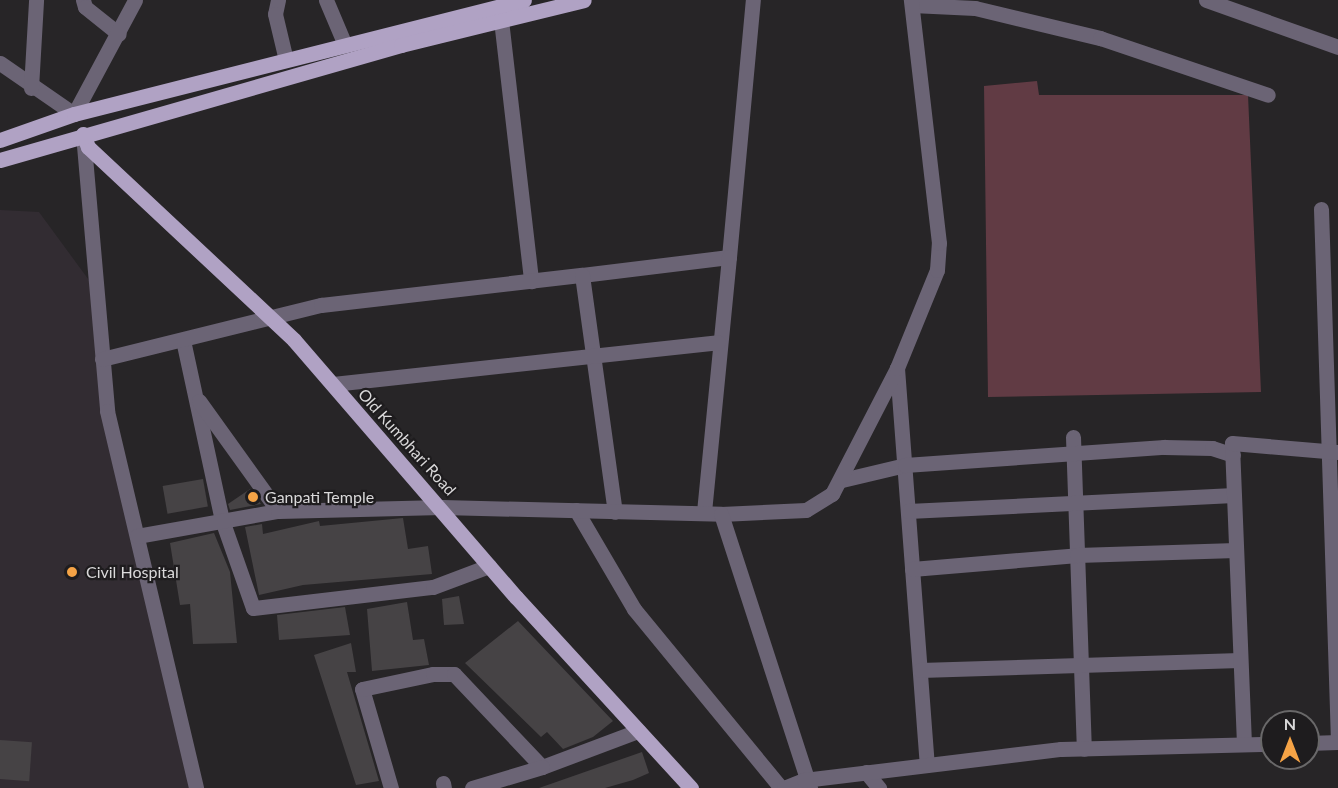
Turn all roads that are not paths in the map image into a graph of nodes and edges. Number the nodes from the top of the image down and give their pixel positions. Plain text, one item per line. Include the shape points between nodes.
1 (36, 0) edge
2 (83, 0) edge
3 (135, 0) edge
4 (278, 0) edge
5 (326, 0) edge
6 (524, 0) edge
7 (584, 0) edge
8 (753, 0) edge
9 (1206, 0) edge
10 (911, 3) edge
11 (501, 20) junction
12 (119, 34) junction
13 (345, 45) junction
14 (1338, 47) edge
15 (286, 60) junction
16 (0, 63) edge
17 (31, 88) junction
18 (1268, 95) dead end
19 (74, 114) junction
20 (83, 134) junction
21 (0, 140) edge
22 (0, 160) edge
23 (1321, 209) dead end
24 (729, 257) junction
25 (582, 275) junction
26 (531, 281) junction
27 (272, 320) junction
28 (183, 340) junction
29 (718, 342) junction
30 (593, 352) junction
31 (102, 359) junction
32 (897, 368) junction
33 (333, 384) junction
34 (196, 396) junction
35 (1073, 437) dead end
36 (1333, 452) edge
37 (1233, 455) junction
38 (1073, 456) junction
39 (904, 465) junction
40 (842, 480) junction
41 (1234, 495) junction
42 (1075, 501) junction
43 (442, 507) junction
44 (576, 510) junction
45 (278, 511) junction
46 (908, 511) junction
47 (615, 512) junction
48 (704, 512) junction
49 (721, 514) junction
50 (222, 520) junction
51 (137, 537) junction
52 (1236, 550) junction
53 (1077, 555) junction
54 (489, 567) junction
55 (912, 569) junction
56 (1240, 660) junction
57 (1081, 663) junction
58 (920, 670) junction
59 (638, 731) junction
60 (1338, 742) edge
61 (1320, 743) edge
62 (1244, 744) junction
63 (1260, 744) edge
64 (1084, 749) junction
65 (927, 765) junction
66 (542, 767) junction
67 (866, 772) junction
68 (807, 784) edge
69 (196, 788) edge
70 (391, 788) edge
71 (472, 788) edge
72 (690, 788) edge
73 (783, 788) edge
74 (879, 788) edge

1 - 17 street
2 - 12 street via 85,7
3 - 12 street
4 - 15 street via 275,14
5 - 13 street
6 - 13 main road
7 - 11 main road
8 - 24 street
9 - 14 street
10 - 18 street via 975,8 1100,38
10 - 32 street via 940,257
11 - 20 main road
11 - 26 street
12 - 19 street
13 - 15 main road
15 - 19 main road
16 - 17 street
17 - 19 street
19 - 21 main road
20 - 22 main road
20 - 27 main road, Old Kumbhari Road via 88,147
20 - 31 street
23 - 36 street
24 - 25 street
24 - 29 street
25 - 26 street
25 - 30 street
26 - 27 street via 321,305
27 - 28 street
27 - 33 main road, Old Kumbhari Road
28 - 31 street
28 - 34 street
29 - 30 street
29 - 48 street
30 - 33 street
30 - 47 street
31 - 51 street via 107,411
32 - 39 street
32 - 40 street
33 - 43 main road, Old Kumbhari Road
34 - 45 street
34 - 50 street
35 - 38 street
36 - 37 street via 1232,443
36 - 60 street
37 - 38 street via 1212,448 1164,447
37 - 41 street
38 - 39 street
38 - 42 street
39 - 40 street
39 - 46 street
40 - 49 street via 821,504 806,510
41 - 42 street
41 - 52 street
42 - 46 street
42 - 53 street
43 - 44 street
43 - 45 street
43 - 54 main road, Old Kumbhari Road
44 - 47 street
44 - 73 street via 634,609
45 - 50 street
46 - 55 street
47 - 48 street
48 - 49 street
49 - 68 street
50 - 51 street
50 - 54 street via 253,608 432,587
51 - 69 street
52 - 53 street
52 - 56 street
53 - 55 street
53 - 57 street
54 - 59 main road, Old Kumbhari Road
55 - 58 street
56 - 57 street
56 - 62 street
57 - 58 street
57 - 64 street
58 - 65 street
59 - 66 street
59 - 72 main road, Old Kumbhari Road
60 - 61 street
62 - 63 street
62 - 64 street
64 - 65 street
65 - 67 street
66 - 70 street via 454,674 433,674 362,689
66 - 71 street
67 - 68 street
67 - 74 street
68 - 73 street

